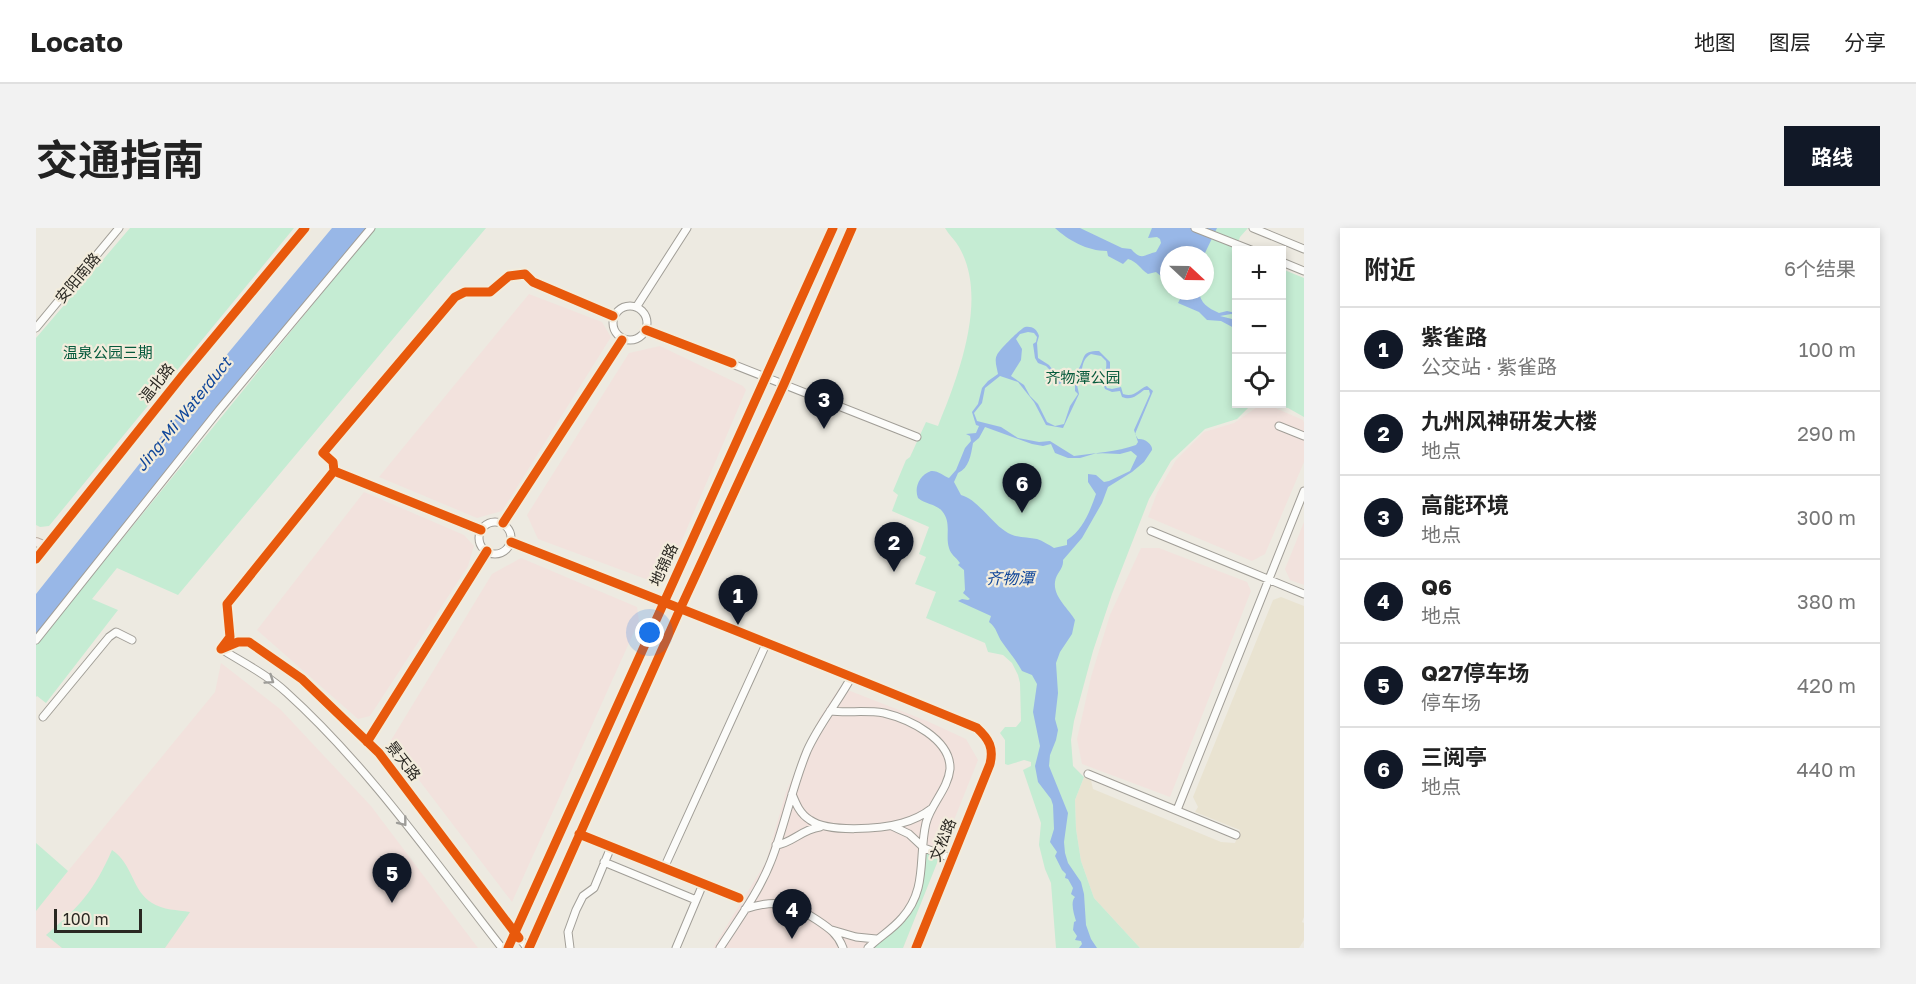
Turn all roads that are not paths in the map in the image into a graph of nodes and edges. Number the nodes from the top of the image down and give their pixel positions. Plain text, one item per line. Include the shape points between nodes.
1 (119, 228) edge
2 (305, 228) edge
3 (371, 228) edge
4 (687, 228) edge
5 (833, 228) edge
6 (852, 228) edge
7 (1195, 228) edge
8 (1252, 228) edge
9 (1269, 231) edge
10 (1241, 246) edge
11 (1304, 249) edge
12 (1286, 264) edge
13 (1304, 271) edge
14 (637, 306) junction
15 (613, 316) junction
16 (36, 328) edge
17 (646, 330) junction
18 (622, 340) junction
19 (766, 376) junction
20 (784, 384) junction
21 (1279, 426) dead end
22 (1304, 436) edge
23 (917, 437) dead end
24 (334, 471) junction
25 (1304, 492) edge
26 (503, 524) junction
27 (482, 530) junction
28 (1151, 531) dead end
29 (36, 542) edge
30 (511, 542) junction
31 (46, 546) junction
32 (487, 551) junction
33 (36, 559) edge
34 (1269, 580) junction
35 (1304, 594) edge
36 (664, 601) junction
37 (681, 608) junction
38 (36, 639) edge
39 (132, 640) dead end
40 (767, 642) junction
41 (221, 650) junction
42 (852, 676) junction
43 (830, 711) junction
44 (43, 717) dead end
45 (367, 742) junction
46 (1088, 774) dead end
47 (792, 794) junction
48 (933, 808) junction
49 (1177, 810) junction
50 (825, 826) junction
51 (892, 826) junction
52 (579, 834) junction
53 (1236, 835) dead end
54 (776, 845) junction
55 (611, 847) junction
56 (924, 848) junction
57 (951, 858) junction
58 (604, 862) junction
59 (664, 868) junction
60 (703, 884) junction
61 (739, 898) dead end
62 (696, 900) junction
63 (745, 909) junction
64 (831, 929) junction
65 (515, 933) junction
66 (876, 939) junction
67 (502, 948) edge
68 (508, 948) edge
69 (528, 948) edge
70 (570, 948) edge
71 (676, 948) edge
72 (720, 948) edge
73 (843, 948) edge
74 (868, 948) edge
75 (916, 948) edge

1 - 16 street, 安阳南路
2 - 31 main road, 温北路
3 - 38 street
4 - 14 street
5 - 19 street, 地锦路
6 - 20 street
7 - 10 street
8 - 9 street
9 - 11 street
12 - 13 street
14 - 15 street via 619,309
14 - 17 street via 648,321
15 - 18 street via 613,325
15 - 24 street via 533,282 525,274 509,276 490,292 465,292 455,297 323,453 333,462
17 - 18 street via 641,336
17 - 19 street
18 - 26 street
19 - 20 street
19 - 36 street, 地锦路
20 - 23 street
20 - 37 street
21 - 22 street
24 - 27 street
24 - 41 street via 227,604 230,637
25 - 34 street
26 - 27 street via 488,523
26 - 30 street via 510,531
27 - 32 street via 480,539
28 - 34 street
29 - 31 main road
30 - 32 street via 501,552
30 - 36 street
31 - 33 main road, 温北路
32 - 45 street
34 - 35 street
34 - 49 street
36 - 37 street
36 - 65 street, 地锦路
37 - 40 street
37 - 52 street
39 - 44 street via 116,632 109,637
40 - 42 street
40 - 59 street
41 - 45 street, 景天路 via 238,642 249,642 302,679
41 -> 67 street via 285,690 335,740
42 - 43 street
42 - 57 street, 文松路 via 977,728 990,743 990,764
43 - 47 street via 808,750
43 - 48 street via 864,711 896,717 920,728 943,746 950,768
45 - 65 street, 景天路
46 - 49 street
47 - 50 street via 802,814
47 - 54 street
48 - 51 street via 919,818
48 - 56 street via 924,833
49 - 53 street
50 - 51 street
50 - 54 street via 802,831
51 - 56 street via 909,834
52 - 55 street
52 - 69 street
54 - 63 street via 761,883
55 - 58 street
55 - 59 street
56 - 57 street
56 - 66 street via 916,896 903,917
57 - 75 street, 文松路
58 - 62 street
58 - 70 street via 594,888 583,896 573,917 568,932
59 - 60 street
60 - 61 street
60 - 62 street
62 - 71 street
63 - 64 street via 773,903 793,905
63 - 72 street
64 - 66 street
64 - 73 street
65 - 68 street, 地锦路
65 - 69 street, 景天路
66 - 74 street

